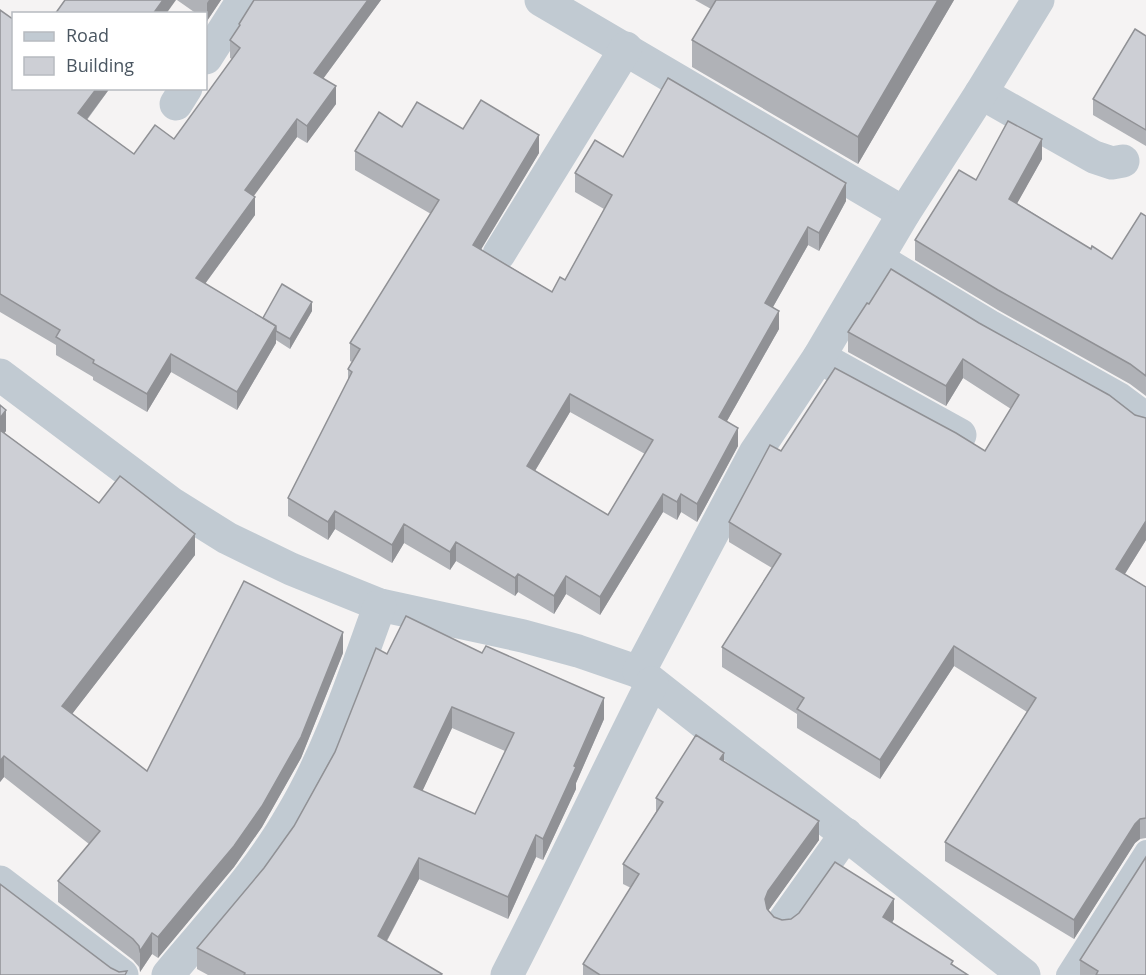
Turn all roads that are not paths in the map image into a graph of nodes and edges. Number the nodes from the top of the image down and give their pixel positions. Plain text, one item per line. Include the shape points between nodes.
1 (243, 0) edge
2 (541, 0) edge
3 (1038, 0) edge
4 (626, 48) junction
5 (207, 56) edge
6 (981, 93) junction
7 (1124, 161) dead end
8 (904, 213) junction
9 (499, 254) dead end
10 (878, 259) junction
11 (819, 357) junction
12 (0, 375) edge
13 (1146, 419) edge
14 (960, 435) edge
15 (380, 605) junction
16 (646, 677) junction
17 (846, 834) junction
18 (1146, 851) edge
19 (0, 882) edge
20 (784, 921) edge
21 (1005, 969) edge
22 (123, 975) edge
23 (168, 975) edge
24 (507, 975) edge
25 (1067, 975) edge

1 - 5 street
2 - 4 street
3 - 6 street
4 - 8 street
4 - 9 street
6 - 7 street via 1094,157 1112,163
6 - 8 street
8 - 10 street
10 - 11 street
10 - 13 street via 1119,399
11 - 14 street
11 - 16 street via 755,453
12 - 15 street via 171,503 227,538
15 - 16 street via 523,636 578,651
15 - 23 street via 316,769 291,816 266,855
16 - 17 street
16 - 24 street via 601,785
17 - 20 street
17 - 21 street
18 - 25 lane
19 - 22 street

